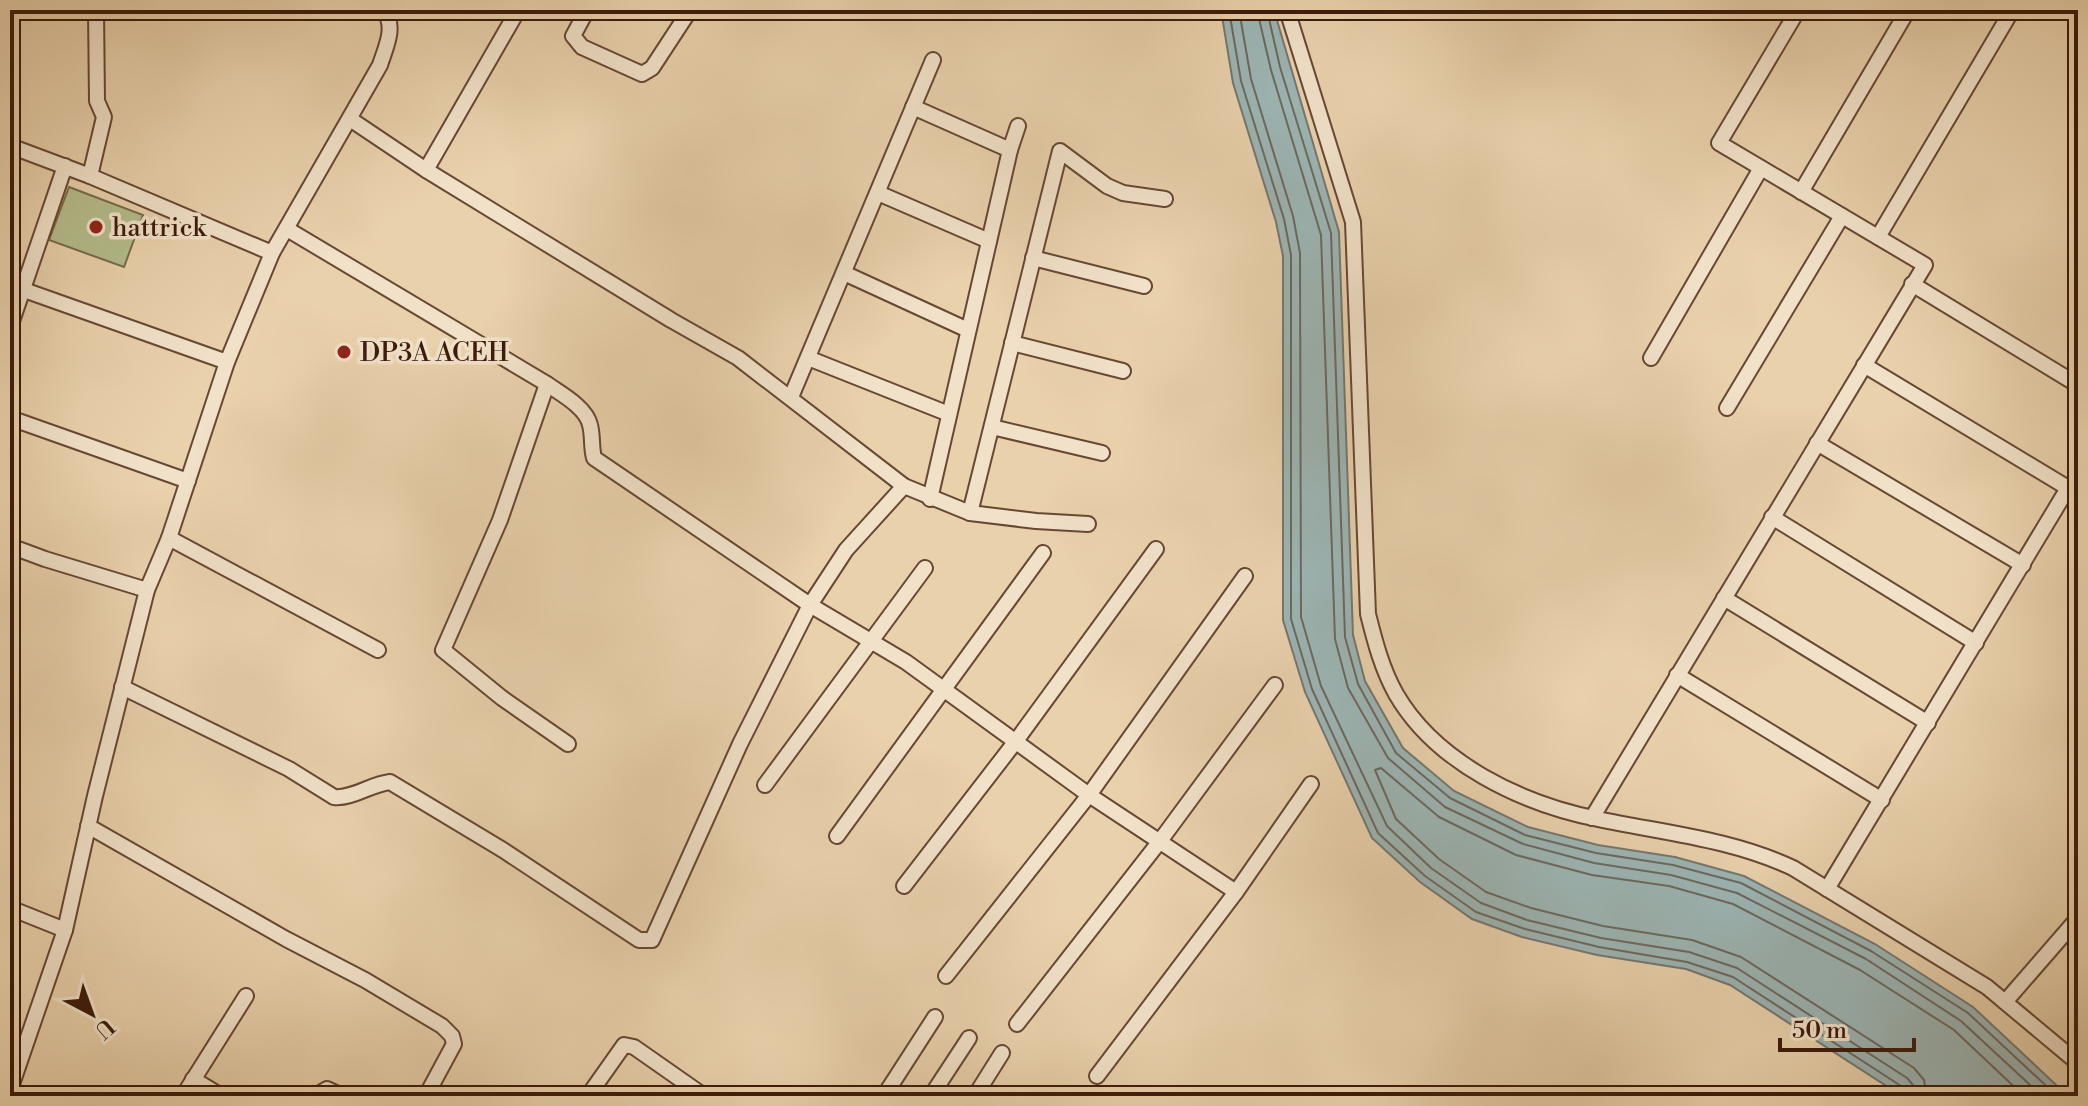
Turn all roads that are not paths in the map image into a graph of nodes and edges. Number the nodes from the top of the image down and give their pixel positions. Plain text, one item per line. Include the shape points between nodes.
1 (96, 10) edge
2 (384, 10) edge
3 (587, 10) edge
4 (690, 10) edge
5 (1287, 10) edge
6 (1798, 10) edge
7 (1908, 10) edge
8 (2011, 12) dead end
9 (514, 17) dead end
10 (933, 60) dead end
11 (913, 107) junction
12 (350, 119) junction
13 (1018, 126) dead end
14 (10, 146) edge
15 (1010, 150) junction
16 (65, 166) junction
17 (1761, 168) junction
18 (426, 170) junction
19 (90, 176) junction
20 (1801, 192) junction
21 (878, 193) junction
22 (1165, 199) dead end
23 (1842, 216) junction
24 (287, 229) junction
25 (1878, 237) junction
26 (989, 241) junction
27 (272, 253) junction
28 (1033, 258) junction
29 (844, 273) junction
30 (1912, 284) junction
31 (1144, 286) dead end
32 (24, 290) junction
33 (10, 327) edge
34 (968, 330) junction
35 (1012, 343) junction
36 (808, 358) junction
37 (1651, 358) dead end
38 (227, 362) junction
39 (1864, 365) junction
40 (1123, 371) dead end
41 (547, 384) junction
42 (2078, 385) edge
43 (791, 397) junction
44 (1727, 408) dead end
45 (949, 414) junction
46 (10, 418) edge
47 (992, 427) junction
48 (1817, 443) junction
49 (1102, 453) dead end
50 (188, 481) junction
51 (904, 486) junction
52 (930, 499) junction
53 (970, 513) junction
54 (1772, 517) junction
55 (1088, 524) dead end
56 (169, 538) junction
57 (10, 546) edge
58 (1156, 549) dead end
59 (1043, 553) dead end
60 (2023, 565) junction
61 (925, 568) dead end
62 (1245, 576) dead end
63 (147, 590) junction
64 (1724, 598) junction
65 (810, 605) junction
66 (871, 641) junction
67 (1976, 643) junction
68 (378, 650) dead end
69 (1677, 675) junction
70 (1275, 685) dead end
71 (122, 687) junction
72 (945, 690) junction
73 (1928, 723) junction
74 (1016, 741) junction
75 (568, 744) dead end
76 (1311, 784) dead end
77 (765, 785) dead end
78 (1089, 795) junction
79 (1882, 800) junction
80 (1592, 818) junction
81 (88, 826) junction
82 (837, 836) dead end
83 (1160, 841) junction
84 (904, 886) dead end
85 (1827, 889) junction
86 (1236, 892) junction
87 (10, 908) edge
88 (2078, 918) edge
89 (65, 930) junction
90 (946, 976) dead end
91 (246, 996) dead end
92 (2005, 1002) junction
93 (935, 1017) dead end
94 (1017, 1024) dead end
95 (969, 1038) dead end
96 (1002, 1053) dead end
97 (2078, 1063) edge
98 (1097, 1076) dead end
99 (193, 1079) junction
100 (10, 1090) edge
101 (183, 1096) edge
102 (221, 1096) edge
103 (315, 1096) edge
104 (342, 1096) edge
105 (426, 1096) edge
106 (588, 1096) edge
107 (704, 1096) edge
108 (884, 1096) edge
109 (931, 1096) edge
110 (975, 1096) edge

1 - 19 street via 97,101 104,117
2 - 12 street via 390,32 380,65
3 - 4 street via 575,41 642,74 652,68
5 - 80 street via 1353,222 1364,573 1379,657 1420,728 1458,760 1527,797
6 - 17 street via 1719,143
7 - 20 street
8 - 25 street
9 - 18 street
10 - 11 street
11 - 15 street
11 - 21 street
12 - 18 street
12 - 24 street
13 - 15 street
14 - 16 street
15 - 26 street
16 - 19 street
16 - 32 street
17 - 20 street
17 - 37 street
18 - 43 street via 729,352
19 - 27 street
20 - 23 street
21 - 26 street
21 - 29 street
22 - 28 street via 1107,186 1060,151
23 - 25 street
23 - 44 street
24 - 27 street
24 - 41 street
25 - 30 street via 1925,265
26 - 34 street
27 - 38 street
28 - 31 street
28 - 35 street
29 - 34 street
29 - 36 street
30 - 39 street
30 - 42 street
32 - 33 street
32 - 38 street
34 - 45 street
35 - 40 street
35 - 47 street
36 - 43 street
36 - 45 street
38 - 50 street
39 - 48 street
39 - 60 street via 2068,488
41 - 65 street via 585,414 594,458
41 - 75 street via 500,520 443,650
43 - 51 street
45 - 52 street
46 - 50 street
47 - 49 street
47 - 53 street
48 - 54 street
48 - 60 street
50 - 56 street
51 - 52 street
51 - 65 street via 846,550
52 - 53 street
53 - 55 street
54 - 64 street
54 - 67 street
56 - 63 street
56 - 68 street
57 - 63 street
58 - 74 street
59 - 72 street
60 - 67 street
61 - 66 street
62 - 78 street
63 - 71 street
64 - 69 street
64 - 73 street
65 - 66 street
65 - 71 street via 740,744 655,938 647,941 390,782 334,797 289,769
66 - 72 street
66 - 77 street
67 - 73 street
69 - 79 street
69 - 80 street
70 - 83 street
71 - 81 street
72 - 74 street
72 - 82 street
73 - 79 street
74 - 78 street
74 - 84 street
76 - 86 street
78 - 83 street
78 - 90 street
79 - 85 street
80 - 85 street via 1766,855
81 - 89 street
81 - 105 street via 442,1026 454,1044
83 - 86 street
83 - 94 street
85 - 92 street
86 - 98 street
87 - 89 street
88 - 92 street
89 - 100 street
91 - 99 street
92 - 97 street
93 - 108 street
95 - 109 street
96 - 110 street
99 - 101 street
99 - 102 street
103 - 104 street via 327,1089
106 - 107 street via 624,1045

